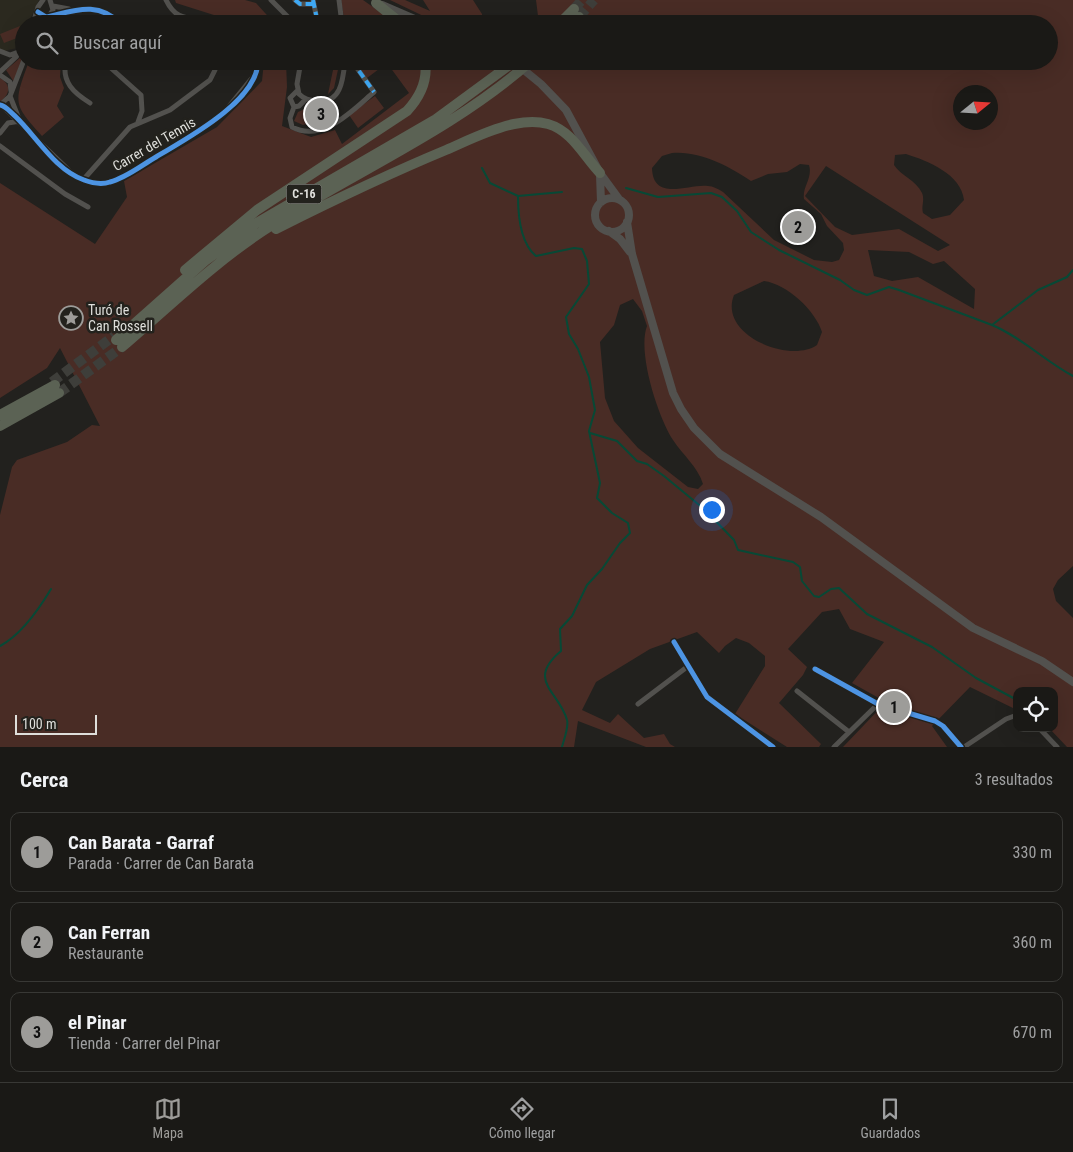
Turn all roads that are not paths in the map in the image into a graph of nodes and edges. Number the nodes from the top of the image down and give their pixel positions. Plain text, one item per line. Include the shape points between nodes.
1 (166, 0) edge
2 (271, 0) edge
3 (295, 0) edge
4 (338, 0) edge
5 (42, 1) edge
6 (377, 1) edge
7 (313, 2) edge
8 (51, 3) edge
9 (72, 10) junction
10 (38, 12) junction
11 (37, 15) edge
12 (44, 15) edge
13 (48, 15) edge
14 (50, 15) edge
15 (106, 15) edge
16 (177, 15) edge
17 (286, 15) edge
18 (316, 15) edge
19 (341, 15) edge
20 (392, 15) edge
21 (407, 15) edge
22 (0, 51) edge
23 (15, 52) edge
24 (15, 57) edge
25 (20, 70) edge
26 (65, 70) edge
27 (113, 70) edge
28 (215, 70) edge
29 (256, 70) edge
30 (300, 70) edge
31 (344, 70) edge
32 (358, 70) edge
33 (425, 70) edge
34 (508, 70) edge
35 (509, 70) edge
36 (515, 70) edge
37 (0, 73) edge
38 (297, 91) junction
39 (11, 94) junction
40 (306, 99) junction
41 (0, 104) edge
42 (90, 104) dead end
43 (294, 107) junction
44 (20, 121) junction
45 (138, 122) junction
46 (0, 133) edge
47 (0, 146) edge
48 (600, 172) junction
49 (83, 180) junction
50 (619, 199) junction
51 (601, 202) junction
52 (88, 207) dead end
53 (627, 222) junction
54 (608, 231) junction
55 (250, 241) junction
56 (632, 254) junction
57 (117, 341) junction
58 (0, 415) edge
59 (0, 426) edge
60 (674, 642) dead end
61 (687, 667) junction
62 (815, 668) dead end
63 (1073, 682) edge
64 (797, 691) dead end
65 (638, 704) dead end
66 (878, 704) junction
67 (1013, 716) edge
68 (849, 732) junction
69 (1043, 732) edge
70 (773, 747) edge
71 (834, 747) edge
72 (962, 747) edge
73 (1057, 747) edge

1 - 16 street
2 - 17 street
3 - 7 street via 300,4
4 - 19 street
5 - 8 street
5 - 10 street
6 - 20 highway
6 - 21 main road
7 - 18 street
8 - 9 street
8 - 13 street via 53,12
9 - 14 street
9 - 15 street via 99,11
10 - 11 street
10 - 12 street
22 - 23 street via 10,55
24 - 37 street
25 - 39 street
26 - 42 street via 71,89
27 - 45 street via 141,95 142,111
28 - 45 street via 210,80 170,110
29 - 49 street, Carrer del Tennis via 231,108 214,122 116,180 104,184
30 - 38 street
31 - 40 street via 336,95 326,101
32 - 43 street via 374,92 332,126 294,128 290,122
33 - 57 highway via 424,85 407,111 257,210 197,259
34 - 57 highway, C-16 via 430,123 255,224 205,261
35 - 55 highway, C-16 via 437,130 297,210
36 - 48 main road via 541,84 566,110
37 - 39 street, Carrer del Tennis via 10,82
38 - 40 street
38 - 43 street via 290,98
39 - 41 street
39 - 44 street, Carrer del Tennis
40 - 43 street
41 - 44 street, Carrer del Tennis
44 - 46 street via 8,123
44 - 49 street, Carrer del Tennis via 57,161
45 - 49 street
47 - 52 street via 64,194
48 - 50 main road
48 - 51 main road
48 - 55 highway via 562,130 547,123 511,124 408,165
50 - 51 main road
50 - 53 main road via 628,210
51 - 54 main road via 596,220
53 - 54 main road via 620,229
53 - 56 main road
54 - 56 main road via 620,239
55 - 57 highway, C-16
56 - 63 main road via 677,401 694,428 713,448 821,517 973,628 1042,661
58 - 59 highway via 56,387
60 - 61 street
61 - 65 street
61 - 70 street via 707,698
62 - 66 street
64 - 68 street
66 - 68 street
66 - 72 street via 935,721
67 - 72 street
68 - 71 street
69 - 73 street

